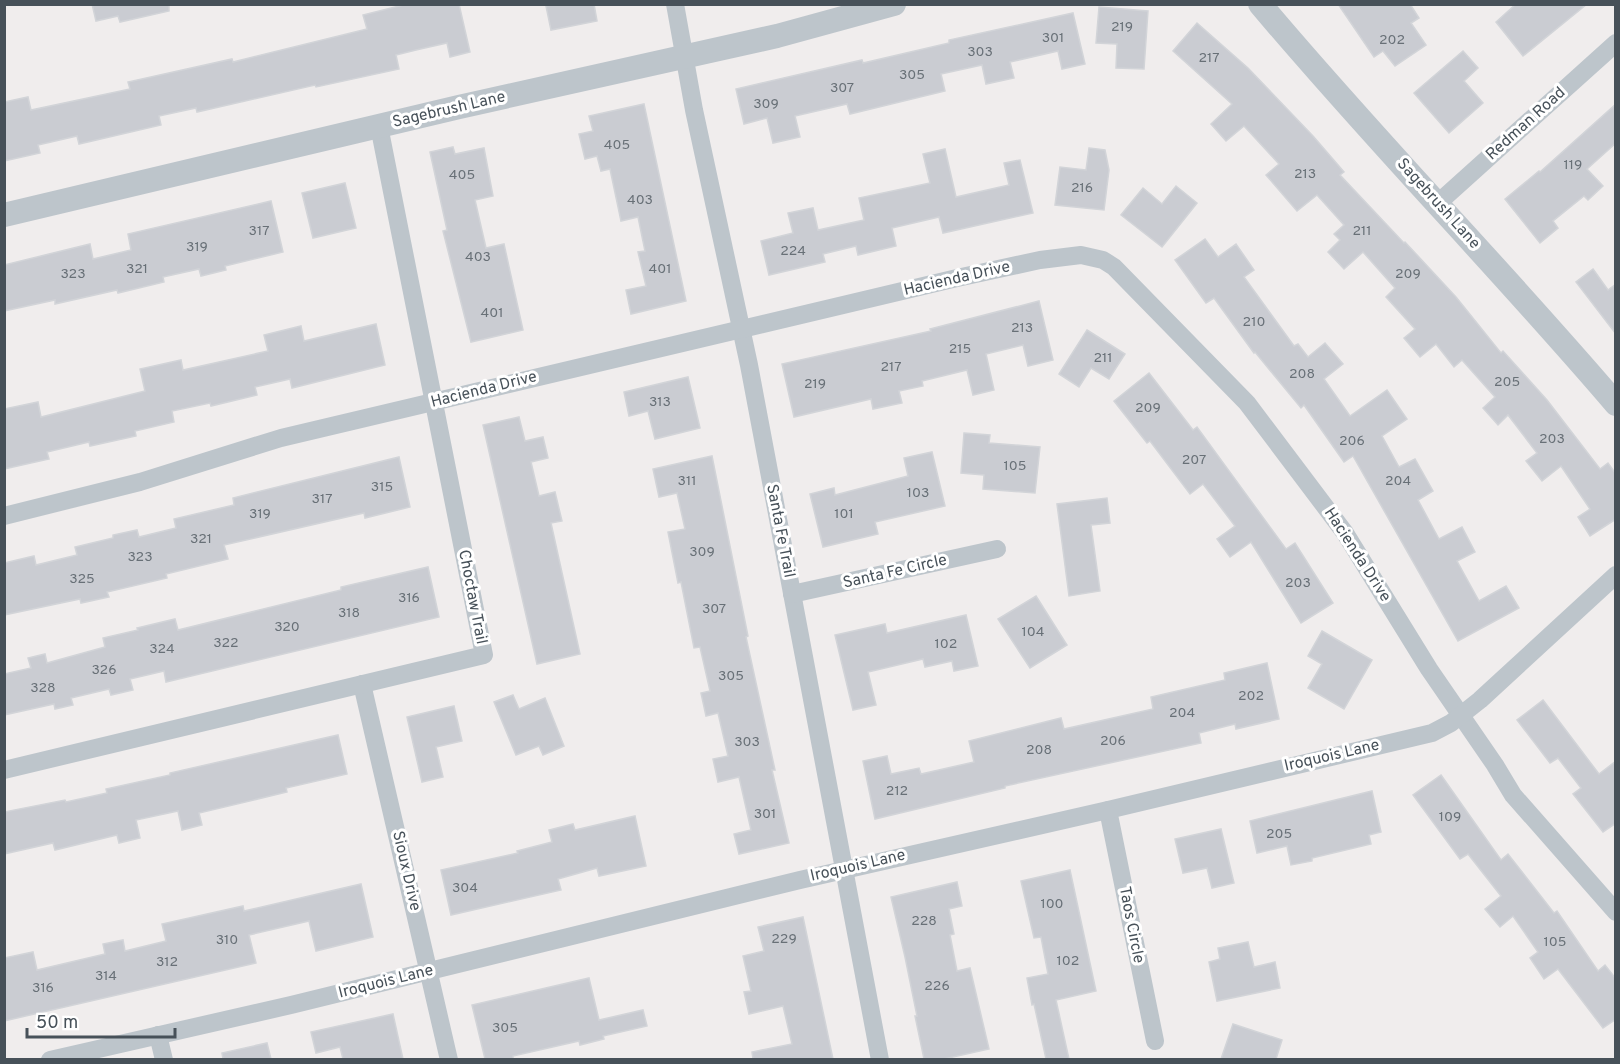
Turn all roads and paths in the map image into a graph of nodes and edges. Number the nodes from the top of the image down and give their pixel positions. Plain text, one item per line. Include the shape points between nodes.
1 (675, 4) edge
2 (894, 4) edge
3 (1260, 4) edge
4 (1616, 43) edge
5 (685, 55) junction
6 (379, 126) junction
7 (1437, 204) junction
8 (4, 215) edge
9 (741, 329) junction
10 (434, 402) junction
11 (1616, 404) edge
12 (4, 516) edge
13 (997, 549) dead end
14 (1616, 575) edge
15 (792, 594) junction
16 (362, 684) junction
17 (1460, 715) junction
18 (4, 770) edge
19 (1108, 810) junction
20 (844, 870) junction
21 (1616, 912) edge
22 (429, 972) junction
23 (158, 1035) junction
24 (1155, 1041) dead end
25 (50, 1059) edge
26 (164, 1059) edge
27 (449, 1059) edge
28 (880, 1059) edge

1 - 5 street, Santa Fe Trail
2 - 5 street, Sagebrush Lane via 777,36
3 - 7 street, Sagebrush Lane
4 - 7 street, Redman Road
5 - 6 street, Sagebrush Lane
5 - 9 street, Santa Fe Trail
6 - 8 street, Sagebrush Lane
6 - 10 street, Choctaw Trail
7 - 11 street, Sagebrush Lane
9 - 10 street, Hacienda Drive
9 - 15 street, Santa Fe Trail
9 - 17 street, Hacienda Drive via 1040,260 1081,255 1103,260 1247,403 1345,533
10 - 12 street, Hacienda Drive via 281,438 140,482
10 - 16 street, Choctaw Trail via 484,655
13 - 15 street, Santa Fe Circle
14 - 17 street, Iroquois Lane
15 - 20 street, Santa Fe Trail
16 - 18 street, Choctaw Trail
16 - 22 street, Sioux Drive
17 - 19 street, Iroquois Lane via 1432,733
17 - 21 street, Hacienda Drive via 1513,795
19 - 20 street, Iroquois Lane
19 - 24 street, Taos Circle
20 - 22 street, Iroquois Lane
20 - 28 street, Santa Fe Trail
22 - 23 street, Iroquois Lane
22 - 27 street, Sioux Drive
23 - 25 street, Iroquois Lane
23 - 26 street

